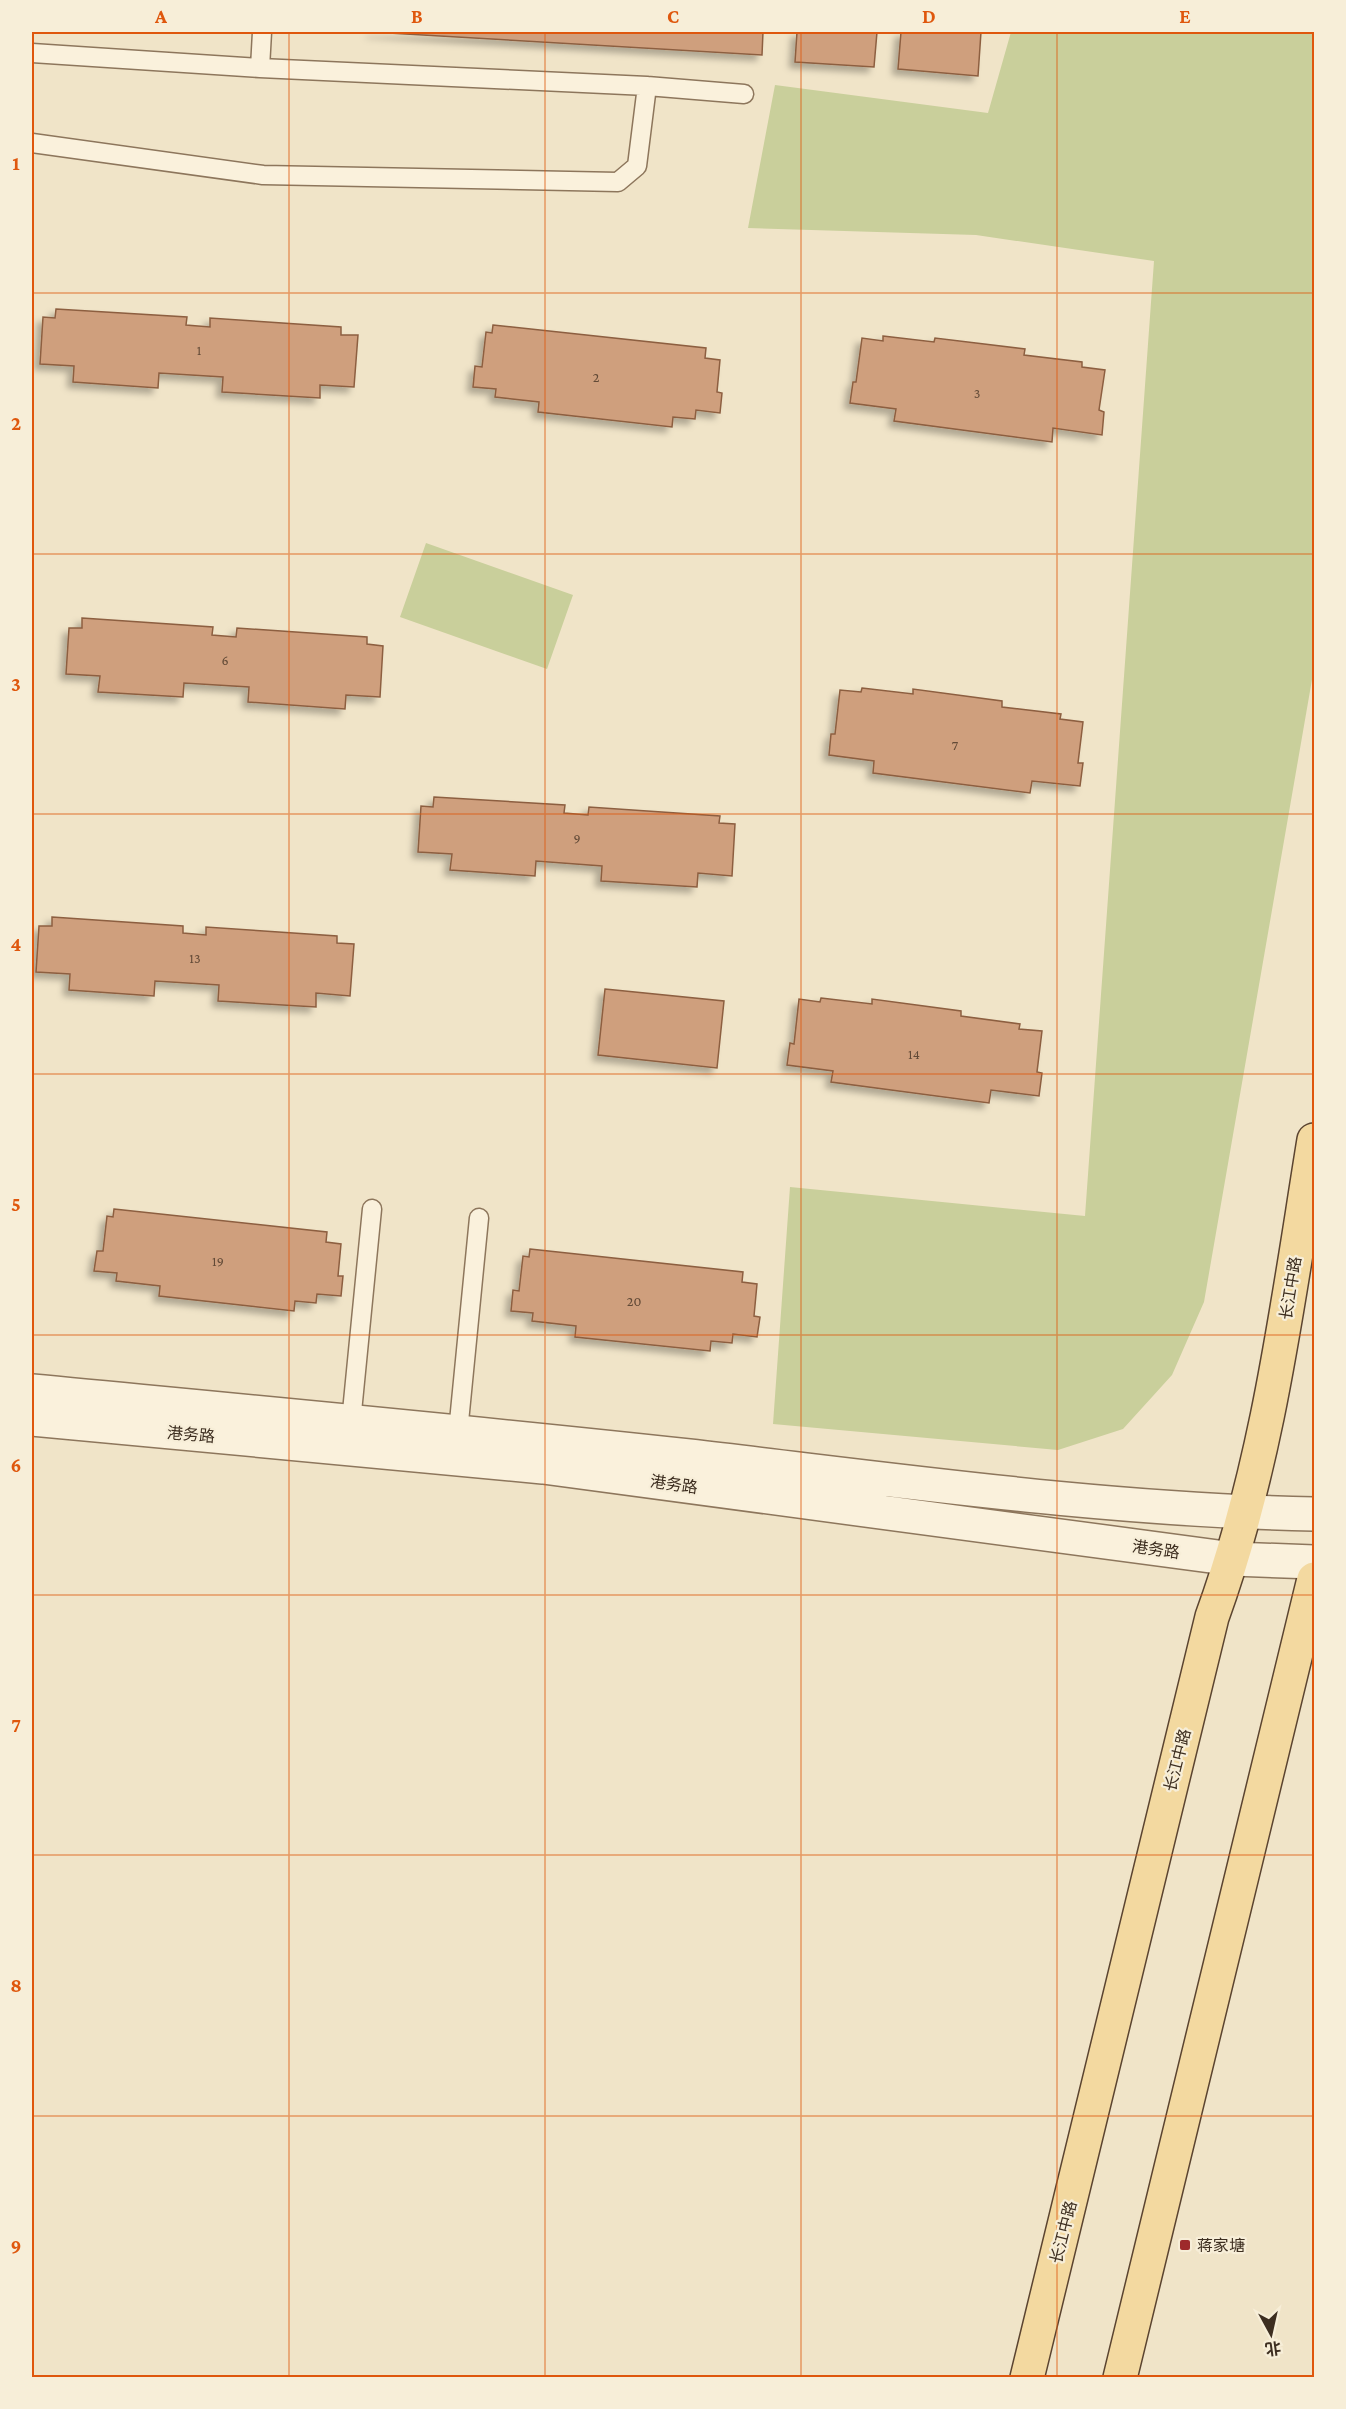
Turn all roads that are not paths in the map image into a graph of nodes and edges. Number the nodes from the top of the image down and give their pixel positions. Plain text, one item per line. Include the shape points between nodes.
1 (262, 32) edge
2 (32, 53) edge
3 (260, 68) junction
4 (647, 86) junction
5 (744, 94) dead end
6 (32, 144) edge
7 (1314, 1140) edge
8 (372, 1209) dead end
9 (479, 1218) dead end
10 (32, 1391) edge
11 (32, 1419) edge
12 (351, 1422) junction
13 (458, 1432) junction
14 (402, 1454) junction
15 (1245, 1513) junction
16 (1314, 1514) edge
17 (1233, 1559) junction
18 (1314, 1562) edge
19 (1314, 1579) edge
20 (1027, 2378) edge
21 (1120, 2378) edge

1 - 3 lane
2 - 3 lane
3 - 4 lane
4 - 5 lane
4 - 6 lane via 637,166 618,182 263,175
7 - 15 main road, 长江中路 via 1268,1419
8 - 12 lane
9 - 13 lane
10 - 12 street, 港务路
11 - 14 street, 港务路
12 - 13 street, 港务路
12 - 14 lane
13 - 14 lane
13 - 15 street, 港务路 via 1120,1505
14 - 17 street, 港务路 via 555,1468
15 - 16 street, 港务路
15 - 17 main road, 长江中路
17 - 18 street, 港务路
17 - 20 main road, 长江中路 via 1212,1617
19 - 21 main road

